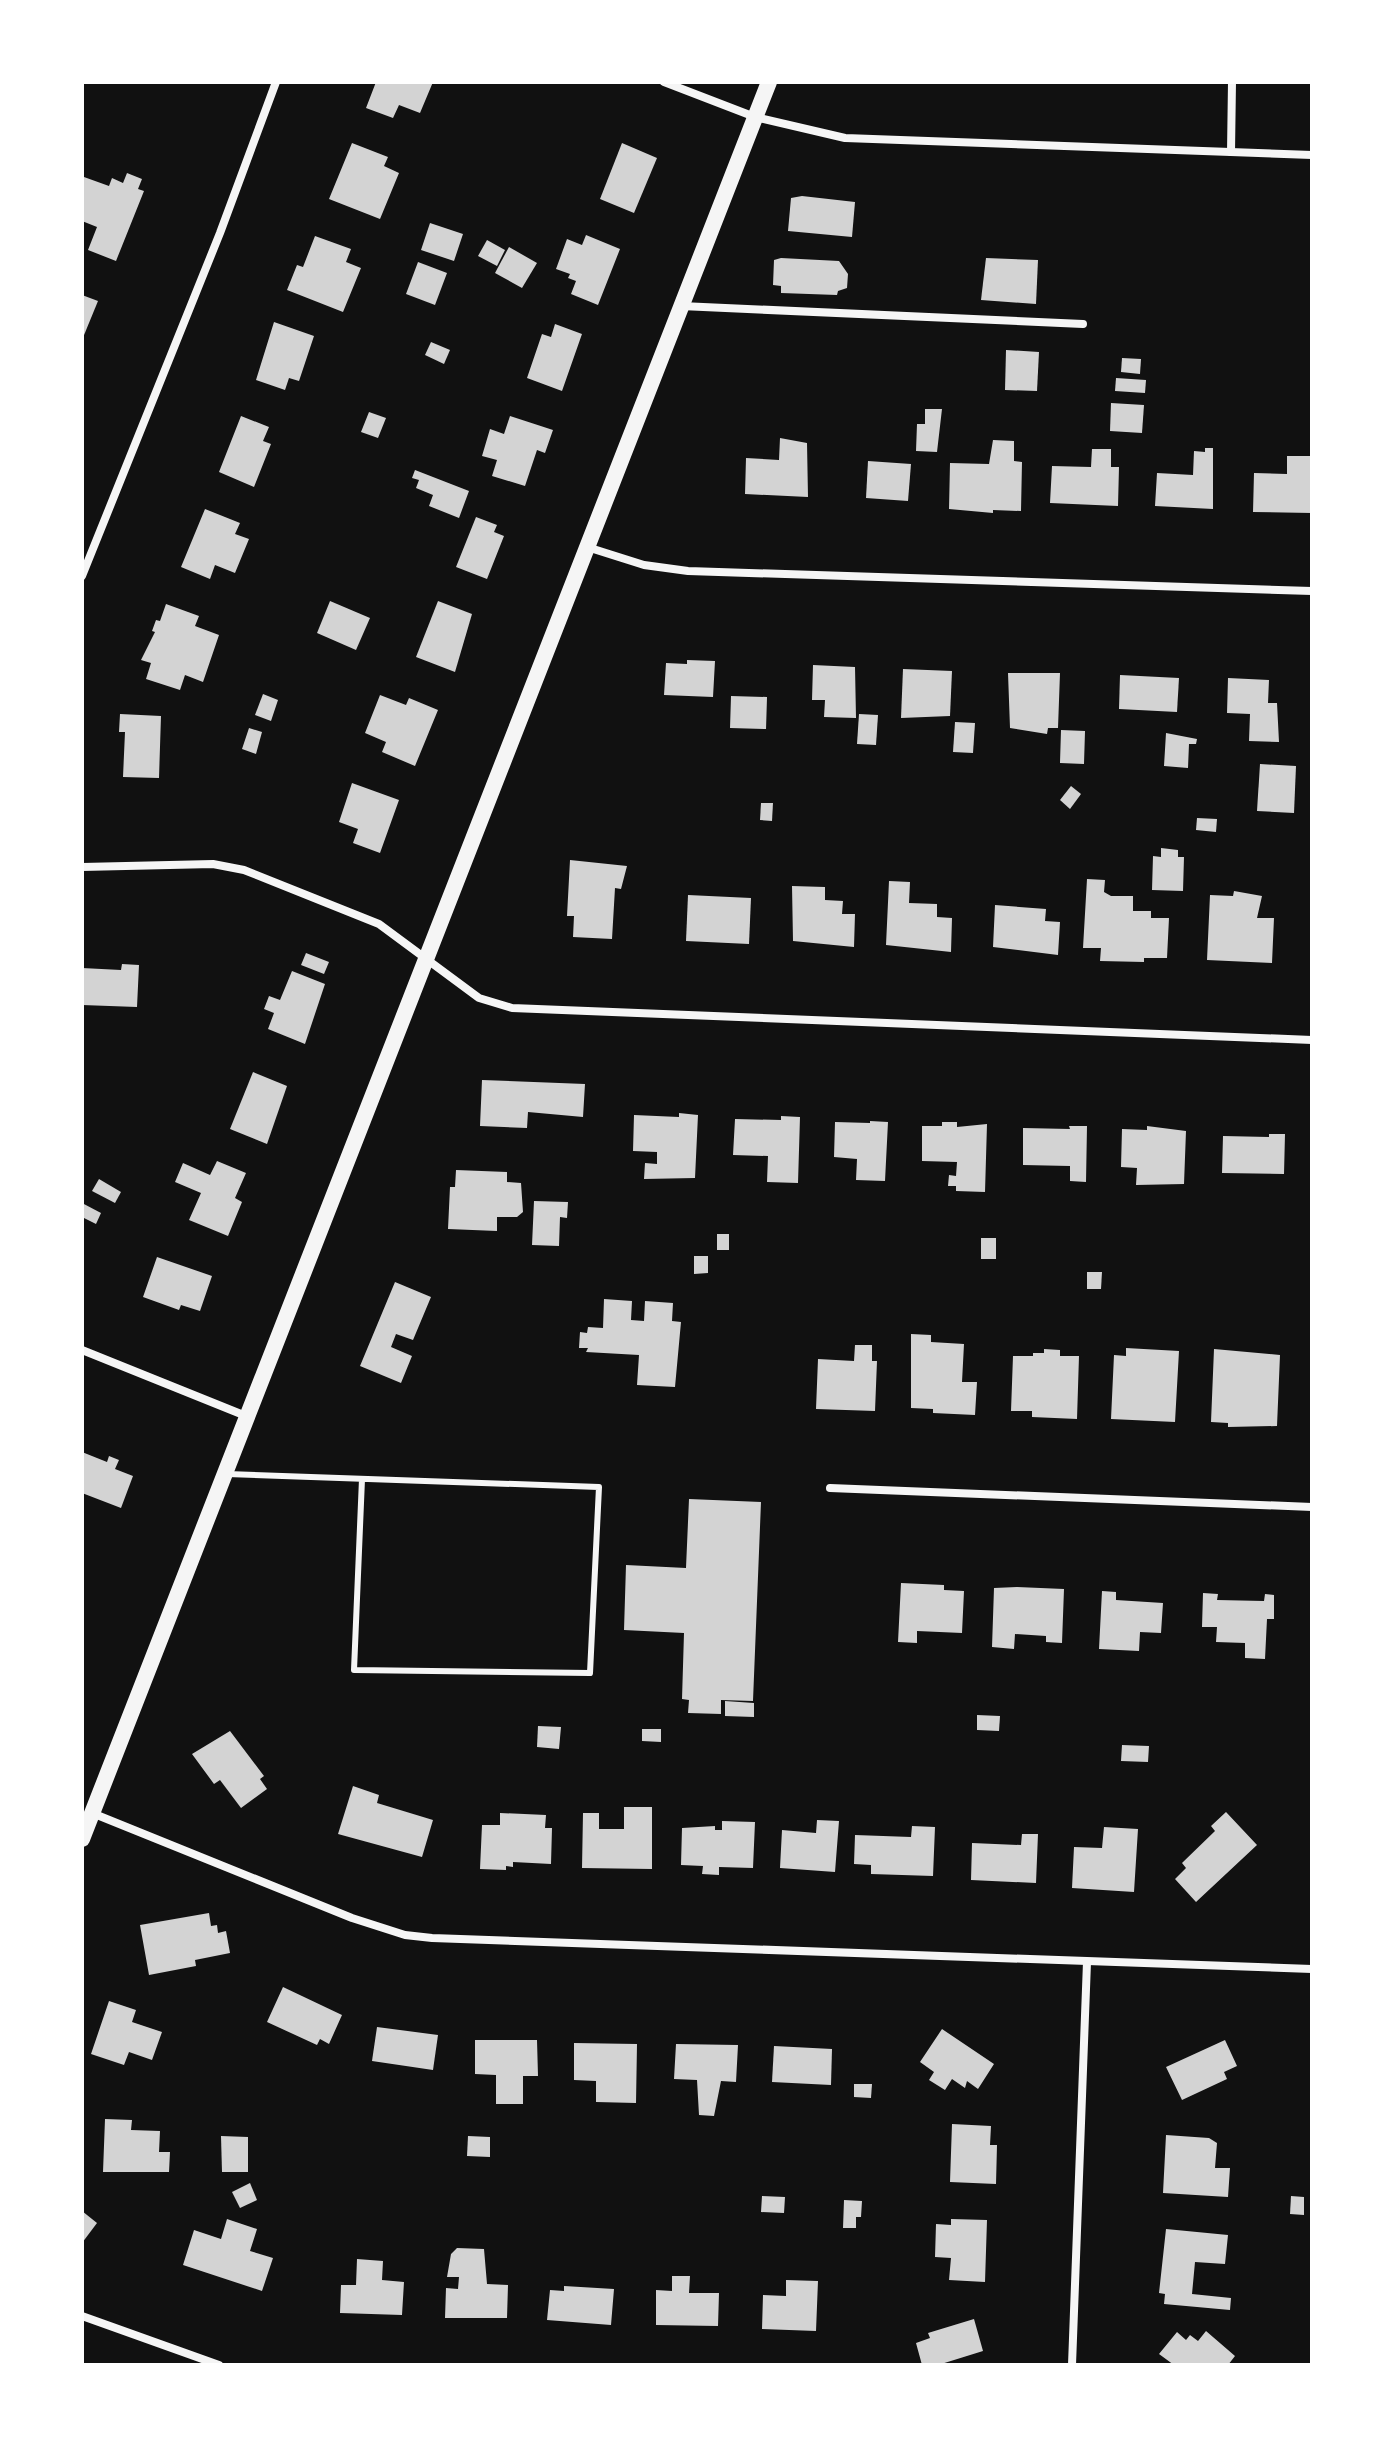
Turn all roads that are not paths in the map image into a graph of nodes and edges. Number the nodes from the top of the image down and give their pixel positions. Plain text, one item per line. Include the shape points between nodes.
1 (276, 82) edge
2 (664, 82) edge
3 (769, 82) edge
4 (1232, 82) edge
5 (755, 117) junction
6 (1231, 152) junction
7 (1312, 155) edge
8 (680, 306) junction
9 (1083, 324) dead end
10 (586, 547) junction
11 (82, 576) edge
12 (1312, 591) edge
13 (82, 867) edge
14 (426, 959) junction
15 (1312, 1040) edge
16 (82, 1350) edge
17 (246, 1416) junction
18 (224, 1474) junction
19 (362, 1479) junction
20 (830, 1488) dead end
21 (1312, 1507) edge
22 (92, 1813) junction
23 (82, 1839) edge
24 (1087, 1962) junction
25 (1312, 1969) edge
26 (82, 2316) edge
27 (219, 2365) edge
28 (1072, 2365) edge

1 - 11 street
2 - 5 street
3 - 5 main road
4 - 6 street
5 - 6 street via 845,138
5 - 8 main road
6 - 7 street
8 - 9 street
8 - 10 main road
10 - 12 street via 644,565 688,571
10 - 14 main road
13 - 14 street via 230,866 379,924
14 - 15 street via 479,998 530,1011
14 - 17 main road
16 - 17 street
17 - 18 main road
18 - 19 lane
18 - 22 main road
19 - 19 lane via 599,1487 590,1673 354,1670
20 - 21 street
22 - 23 main road
22 - 24 street via 405,1935
24 - 25 street
24 - 28 street
26 - 27 street

